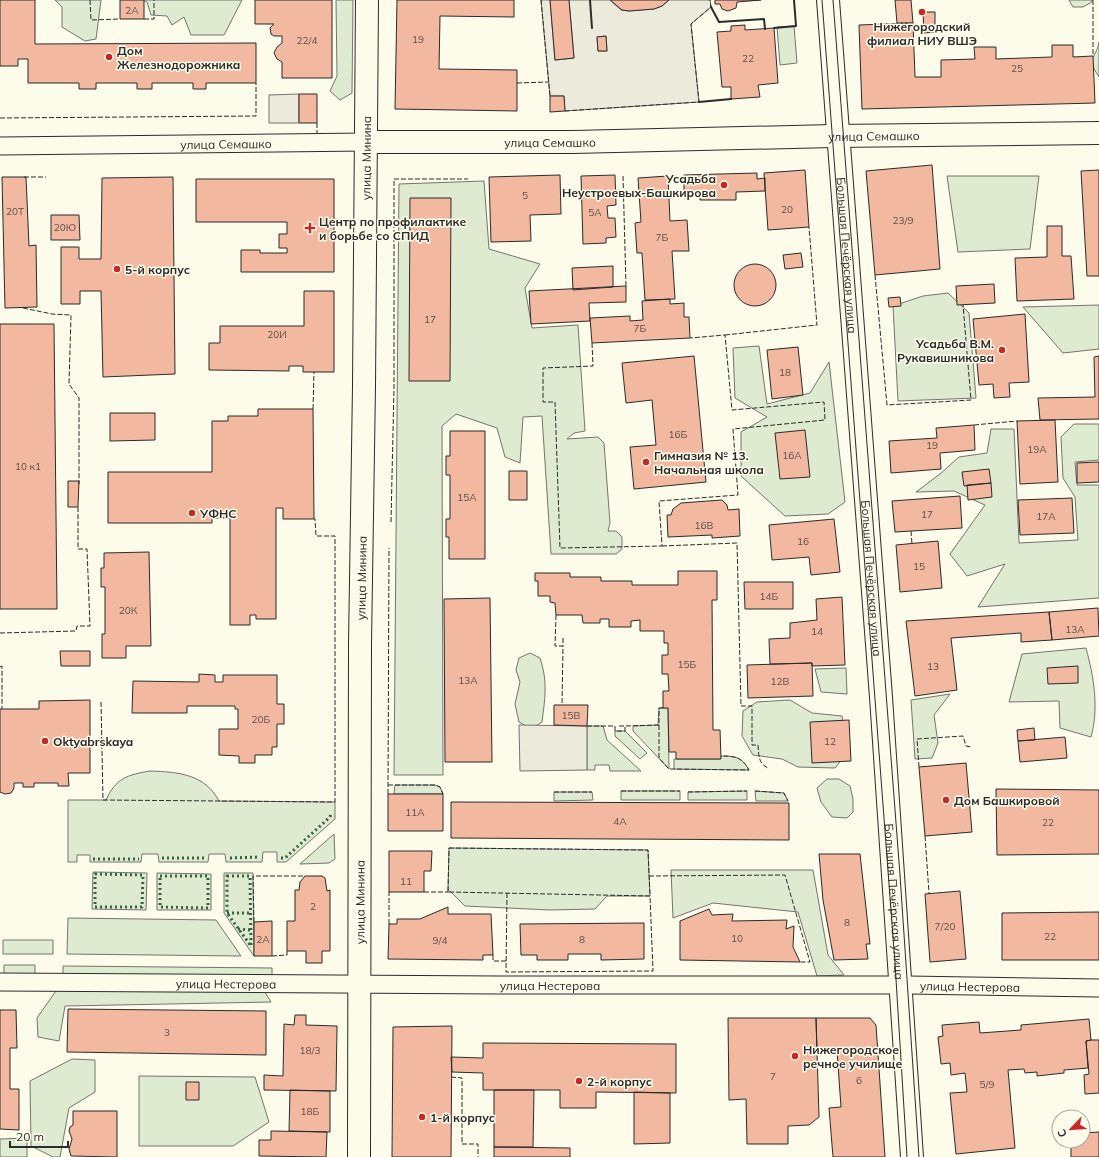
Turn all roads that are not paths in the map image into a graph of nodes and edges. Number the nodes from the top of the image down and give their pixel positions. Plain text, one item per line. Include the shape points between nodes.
1 (367, 0) edge
2 (828, 0) edge
3 (1099, 133) edge
4 (839, 136) junction
5 (366, 142) junction
6 (0, 146) edge
7 (0, 982) edge
8 (360, 984) junction
9 (901, 985) junction
10 (1099, 988) edge
11 (359, 1157) edge
12 (912, 1157) edge

1 - 5 street, улица Минина
2 - 4 street, Большая Печёрская улица
3 - 4 street, улица Семашко
4 - 5 street, улица Семашко via 573,142
4 - 9 street, Большая Печёрская улица
5 - 6 street, улица Семашко
5 - 8 street, улица Минина via 360,644
7 - 8 street, улица Нестерова
8 - 9 street, улица Нестерова
8 - 11 street, улица Минина
9 - 10 street, улица Нестерова
9 - 12 street, Большая Печёрская улица

